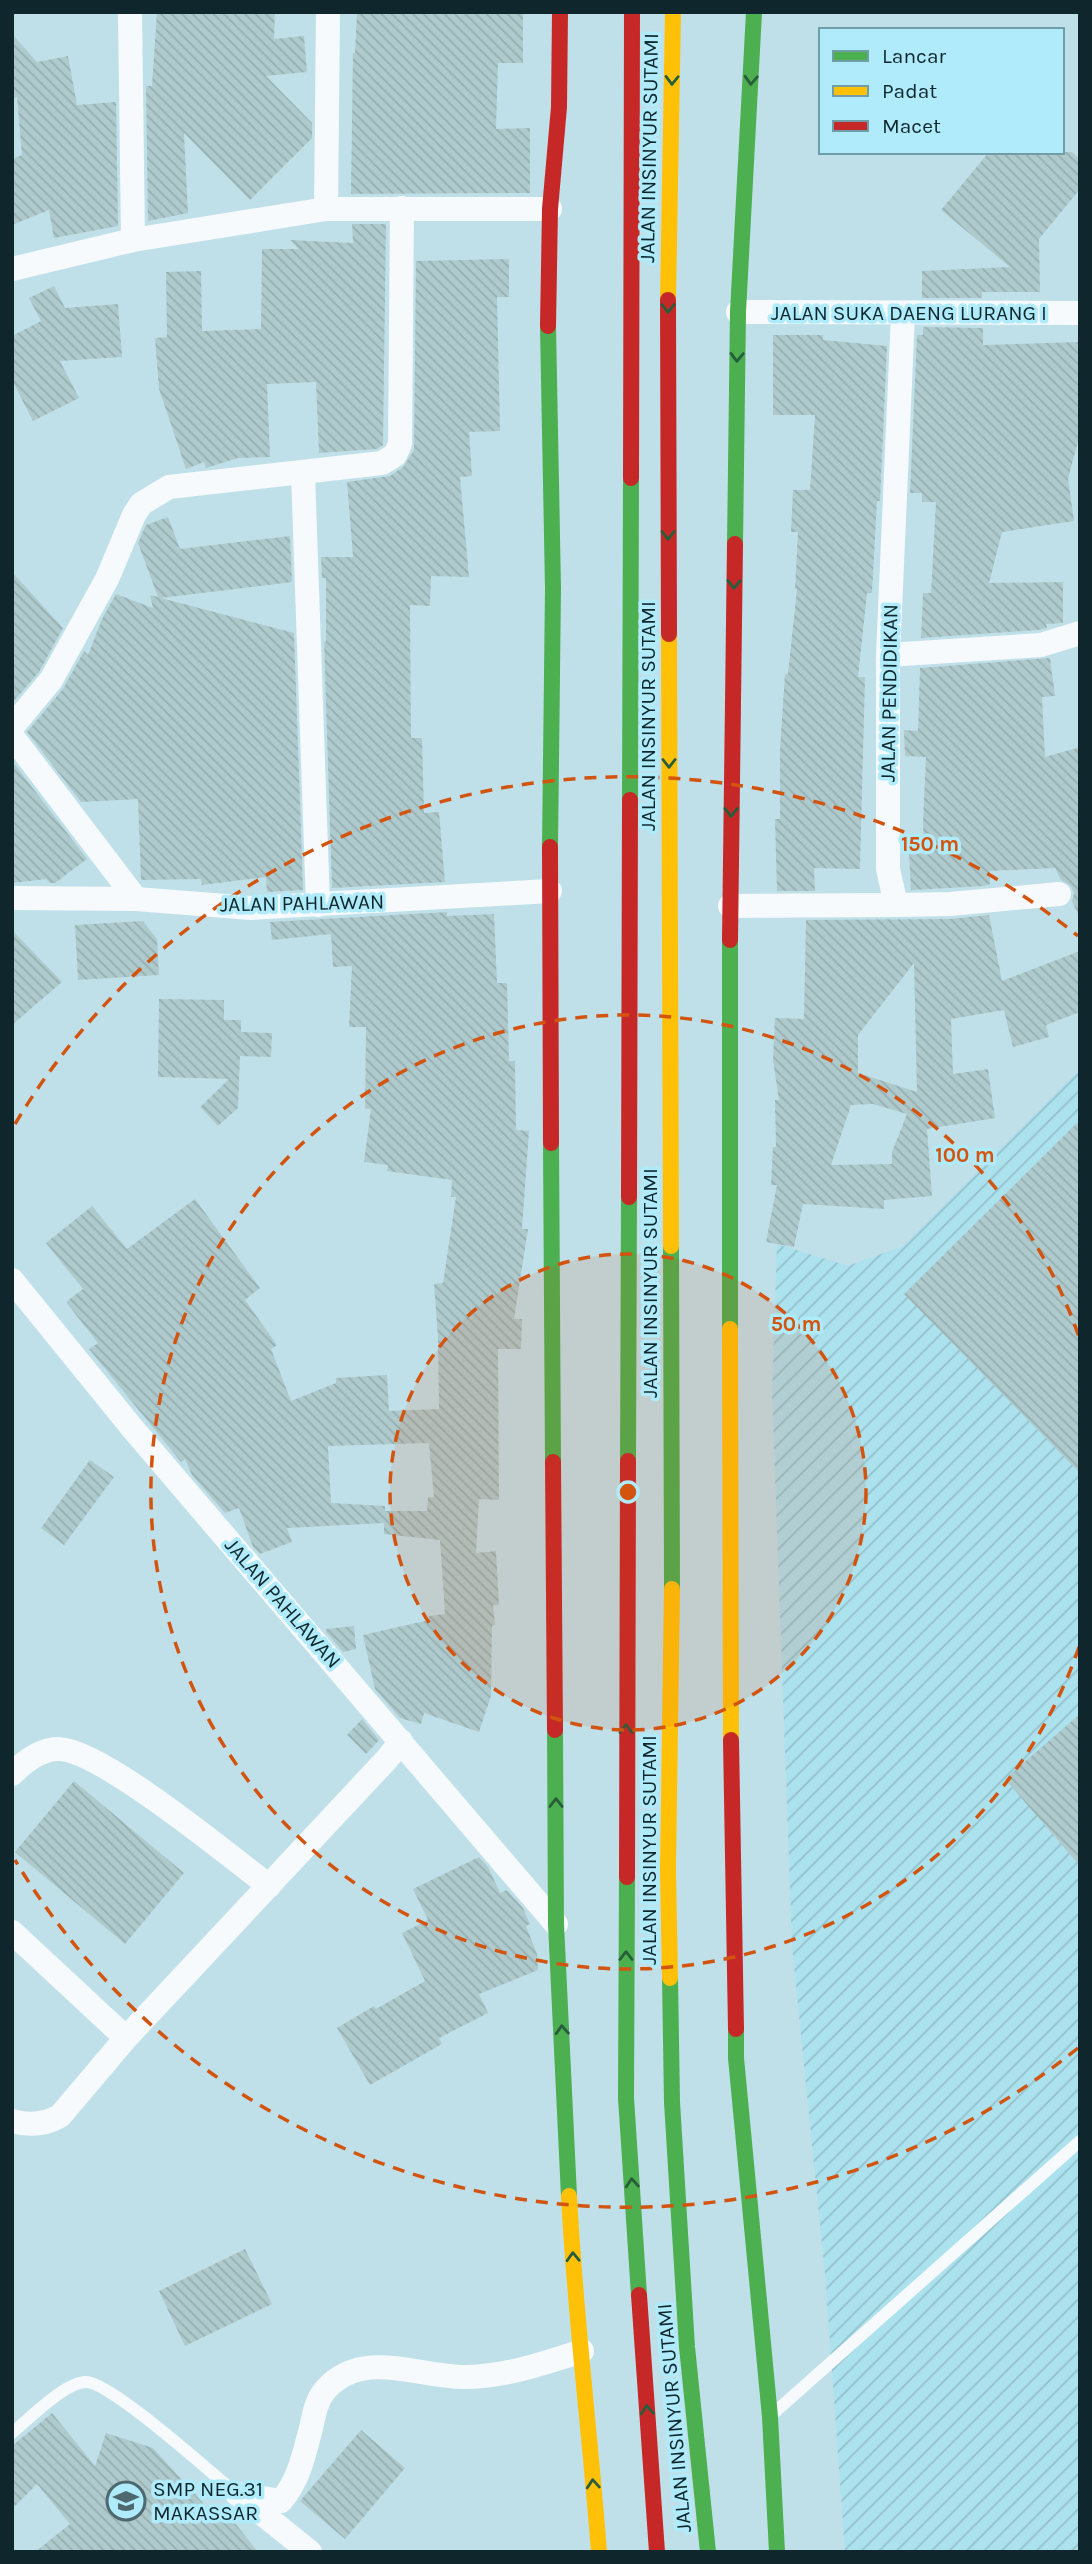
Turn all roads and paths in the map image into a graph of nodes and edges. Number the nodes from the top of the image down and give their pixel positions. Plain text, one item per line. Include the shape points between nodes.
1 (130, 12) edge
2 (327, 12) edge
3 (559, 12) edge
4 (632, 12) edge
5 (673, 12) edge
6 (754, 12) edge
7 (402, 208) junction
8 (326, 209) junction
9 (550, 209) junction
10 (133, 240) junction
11 (12, 269) edge
12 (738, 312) junction
13 (1080, 313) edge
14 (903, 314) junction
15 (303, 473) junction
16 (1080, 633) edge
17 (888, 655) junction
18 (12, 727) edge
19 (12, 736) edge
20 (550, 891) junction
21 (1059, 894) dead end
22 (12, 898) edge
23 (136, 899) junction
24 (318, 905) junction
25 (896, 905) junction
26 (730, 906) junction
27 (12, 1280) edge
28 (401, 1741) junction
29 (12, 1774) edge
30 (268, 1886) junction
31 (556, 1924) junction
32 (14, 1936) edge
33 (126, 2038) junction
34 (12, 2121) edge
35 (1080, 2141) edge
36 (582, 2350) junction
37 (770, 2417) junction
38 (12, 2433) edge
39 (237, 2494) junction
40 (310, 2552) edge
41 (598, 2552) edge
42 (657, 2552) edge
43 (708, 2552) edge
44 (777, 2552) edge

1 - 10 street
2 - 8 street
3 - 9 main road via 559,107
42 -> 4 main road, JALAN INSINYUR SUTAMI via 626,2098
5 -> 43 main road, JALAN INSINYUR SUTAMI via 668,295 672,1586 668,1883 673,2116 687,2347
6 -> 12 main road
7 - 8 street
7 - 9 street
7 - 15 street via 400,444 395,455 382,463
8 - 10 street
9 - 20 main road
10 - 11 street
12 - 14 street, JALAN SUKA DAENG LURANG I
12 -> 26 main road
13 - 14 street, JALAN SUKA DAENG LURANG I
14 - 17 street, JALAN PENDIDIKAN
15 - 18 street via 169,486 141,505 107,579 51,680
15 - 24 street
16 - 17 street via 1041,645
17 - 25 street, JALAN PENDIDIKAN via 888,869
19 - 23 street
20 - 24 street, JALAN PAHLAWAN
31 -> 20 main road
21 - 25 street
22 - 23 street, JALAN PAHLAWAN
23 - 24 street, JALAN PAHLAWAN via 251,908
25 - 26 street
26 - 37 main road via 730,1638 736,2058
27 - 28 street, JALAN PAHLAWAN via 133,1429
28 - 30 street
28 - 31 street, JALAN PAHLAWAN
29 - 30 street via 42,1752 73,1751 177,1816
30 - 33 street
36 -> 31 main road via 573,2271
32 - 33 street
33 - 34 street via 60,2116 37,2124
35 - 37 lane
36 - 39 street via 467,2378 389,2367 355,2370 324,2391 299,2473 281,2501
41 -> 36 main road
37 - 44 main road
38 - 39 lane via 70,2386 88,2382 114,2394
39 - 40 street

